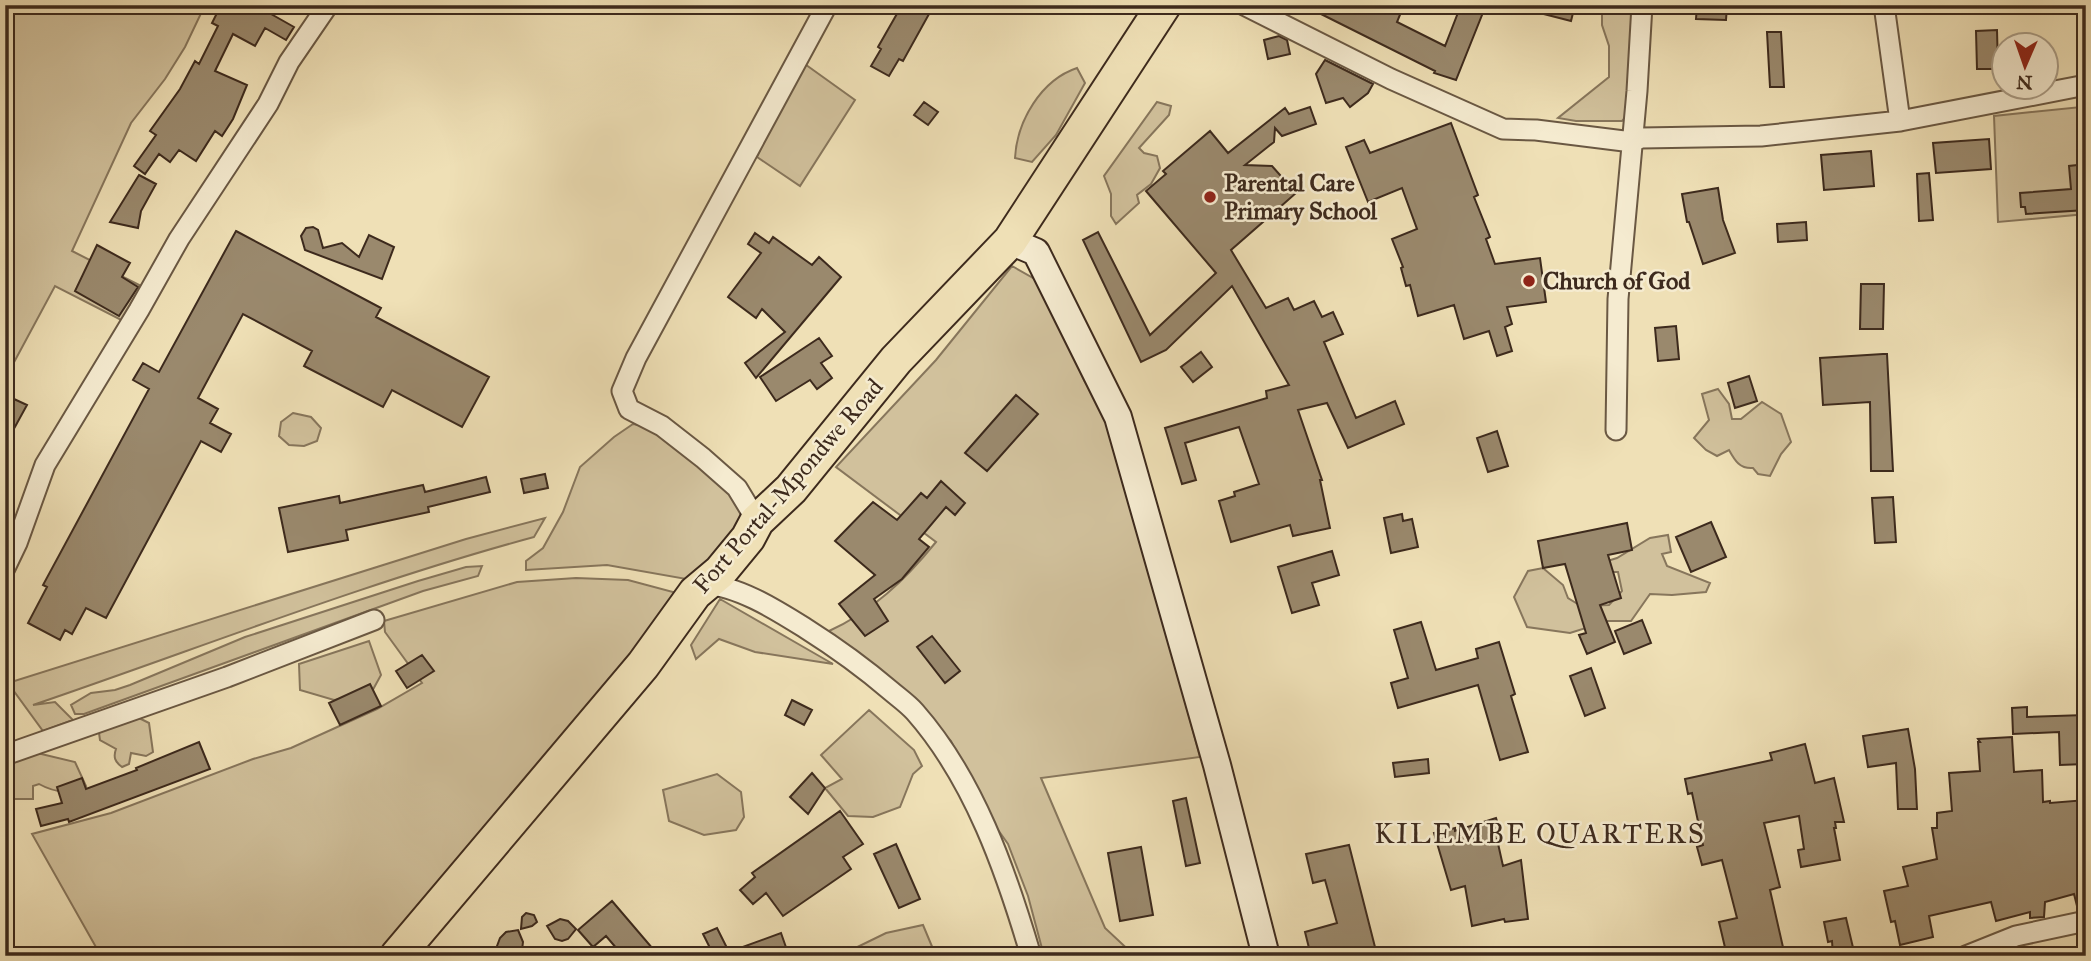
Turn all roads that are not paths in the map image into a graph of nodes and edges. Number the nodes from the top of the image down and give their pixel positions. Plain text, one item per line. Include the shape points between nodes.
1 (328, 5) edge
2 (827, 5) edge
3 (1164, 5) edge
4 (1244, 5) edge
5 (1642, 5) edge
6 (1884, 5) edge
7 (2086, 85) edge
8 (1900, 121) junction
9 (1632, 142) junction
10 (1010, 241) junction
11 (1616, 430) dead end
12 (757, 521) junction
13 (5, 568) edge
14 (703, 585) junction
15 (374, 620) dead end
16 (5, 755) edge
17 (2086, 920) edge
18 (397, 956) edge
19 (1031, 956) edge
20 (1266, 956) edge
21 (1966, 956) edge

1 - 13 street via 179,239 45,464
2 - 12 street via 622,391 629,409 662,426 737,488
3 - 10 highway, Fort Portal-Mpondwe Road
4 - 9 street via 1503,129
5 - 9 street
6 - 8 street
7 - 8 street
8 - 9 street via 1761,136 1641,138
9 - 11 street via 1618,299
10 - 12 highway, Fort Portal-Mpondwe Road via 895,360 791,489
10 - 20 street via 1036,252 1118,417
12 - 14 highway, Fort Portal-Mpondwe Road via 720,572
14 - 18 highway, Fort Portal-Mpondwe Road via 643,665
14 - 19 street via 717,584 778,611 858,662 914,711 948,757 984,823
15 - 16 street
17 - 21 street via 2016,936

